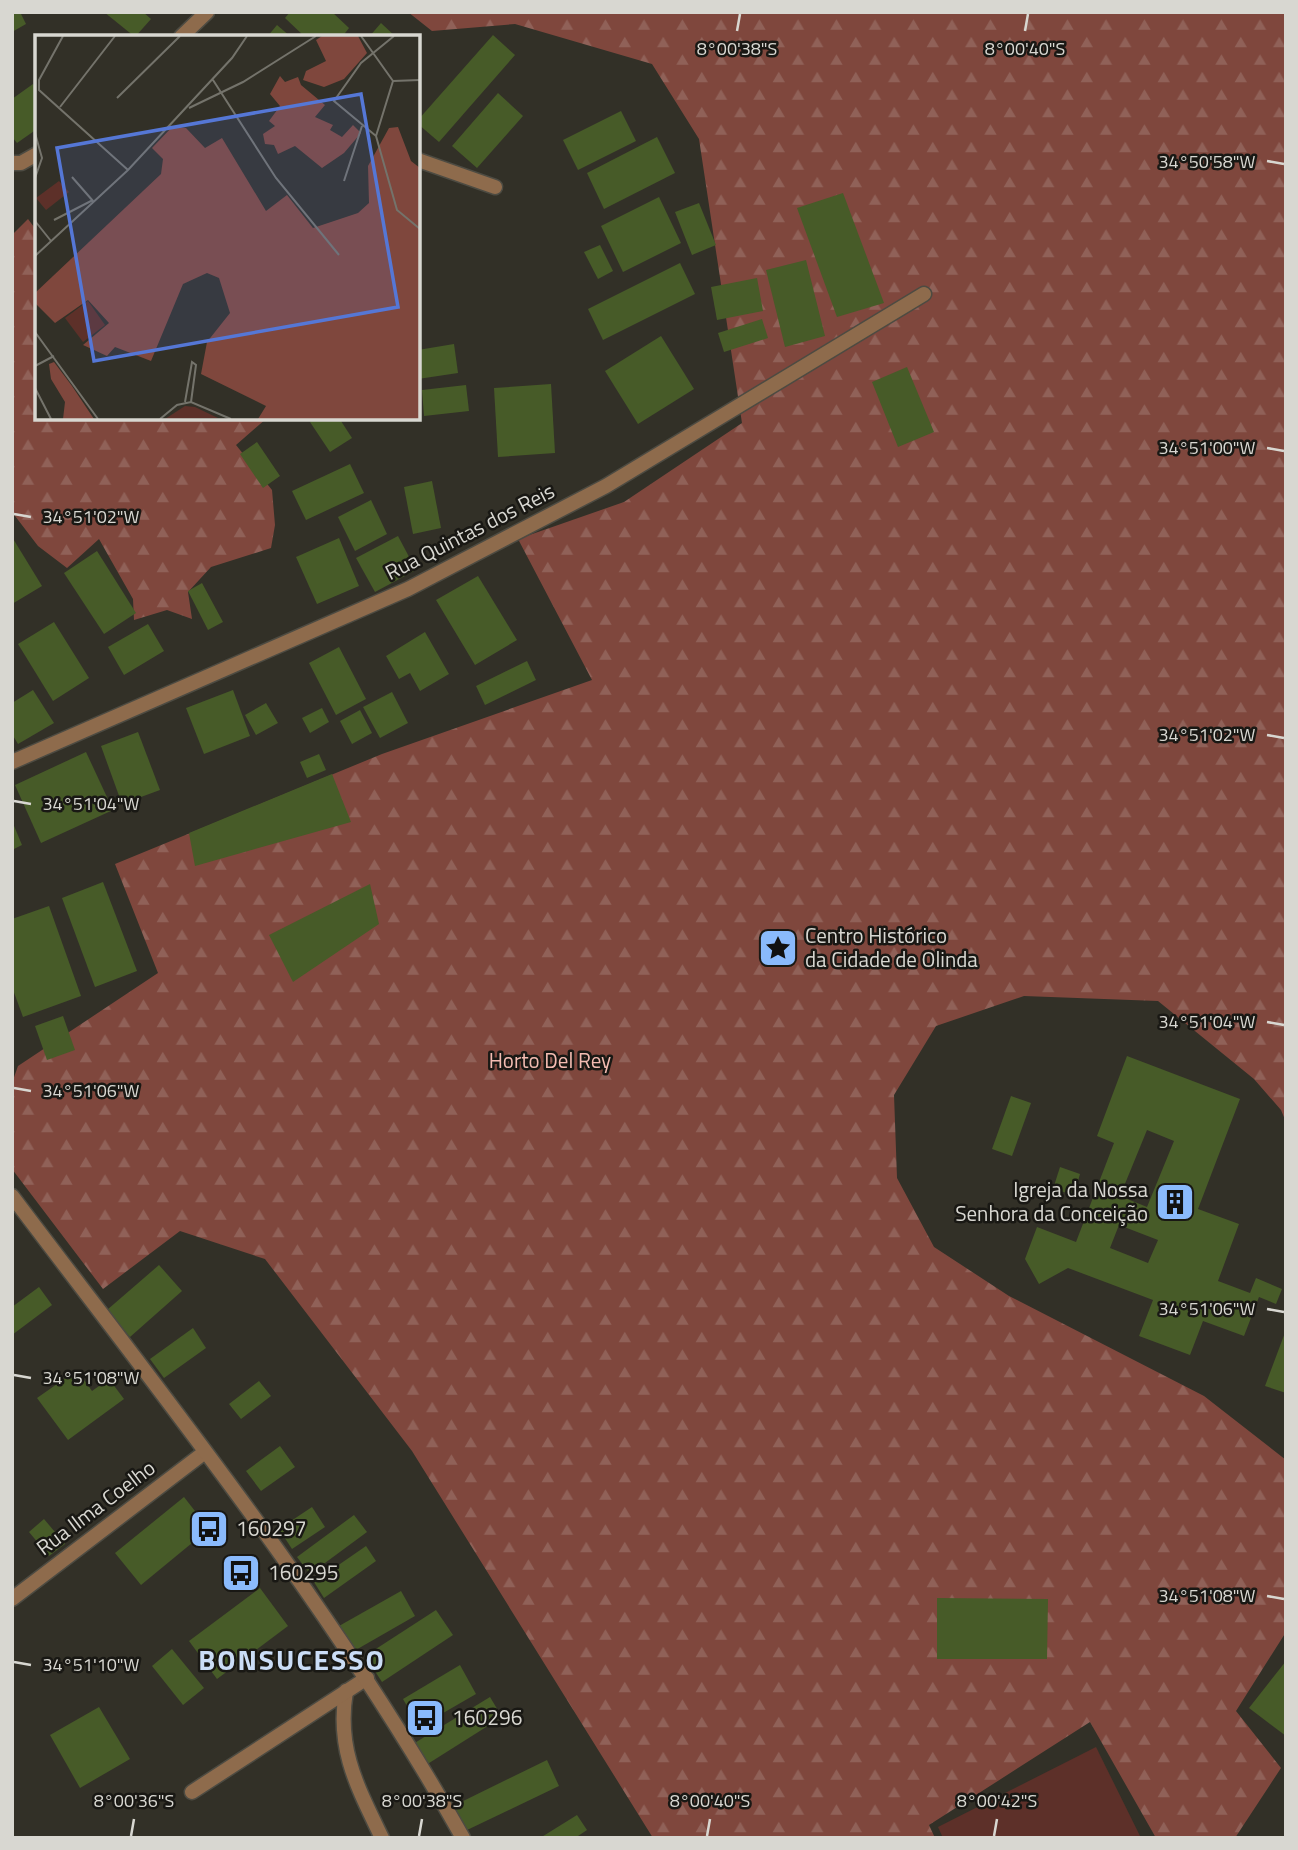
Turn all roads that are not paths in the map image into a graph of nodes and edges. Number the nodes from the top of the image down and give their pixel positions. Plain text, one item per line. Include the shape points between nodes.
1 (207, 12) edge
2 (192, 34) edge
3 (35, 155) edge
4 (420, 161) edge
5 (12, 163) edge
6 (495, 187) dead end
7 (924, 295) dead end
8 (12, 762) edge
9 (12, 1196) edge
10 (205, 1452) junction
11 (12, 1599) edge
12 (367, 1678) junction
13 (346, 1691) junction
14 (192, 1792) dead end
15 (382, 1838) edge
16 (463, 1838) edge

1 - 2 street
3 - 5 street
4 - 6 street
7 - 8 street, Rua Quintas dos Reis via 606,486 408,589
9 - 10 street
10 - 11 street, Rua Ilma Coelho
10 - 12 street
12 - 13 street
12 - 16 street
13 - 14 street
13 - 15 street via 342,1713 348,1762

